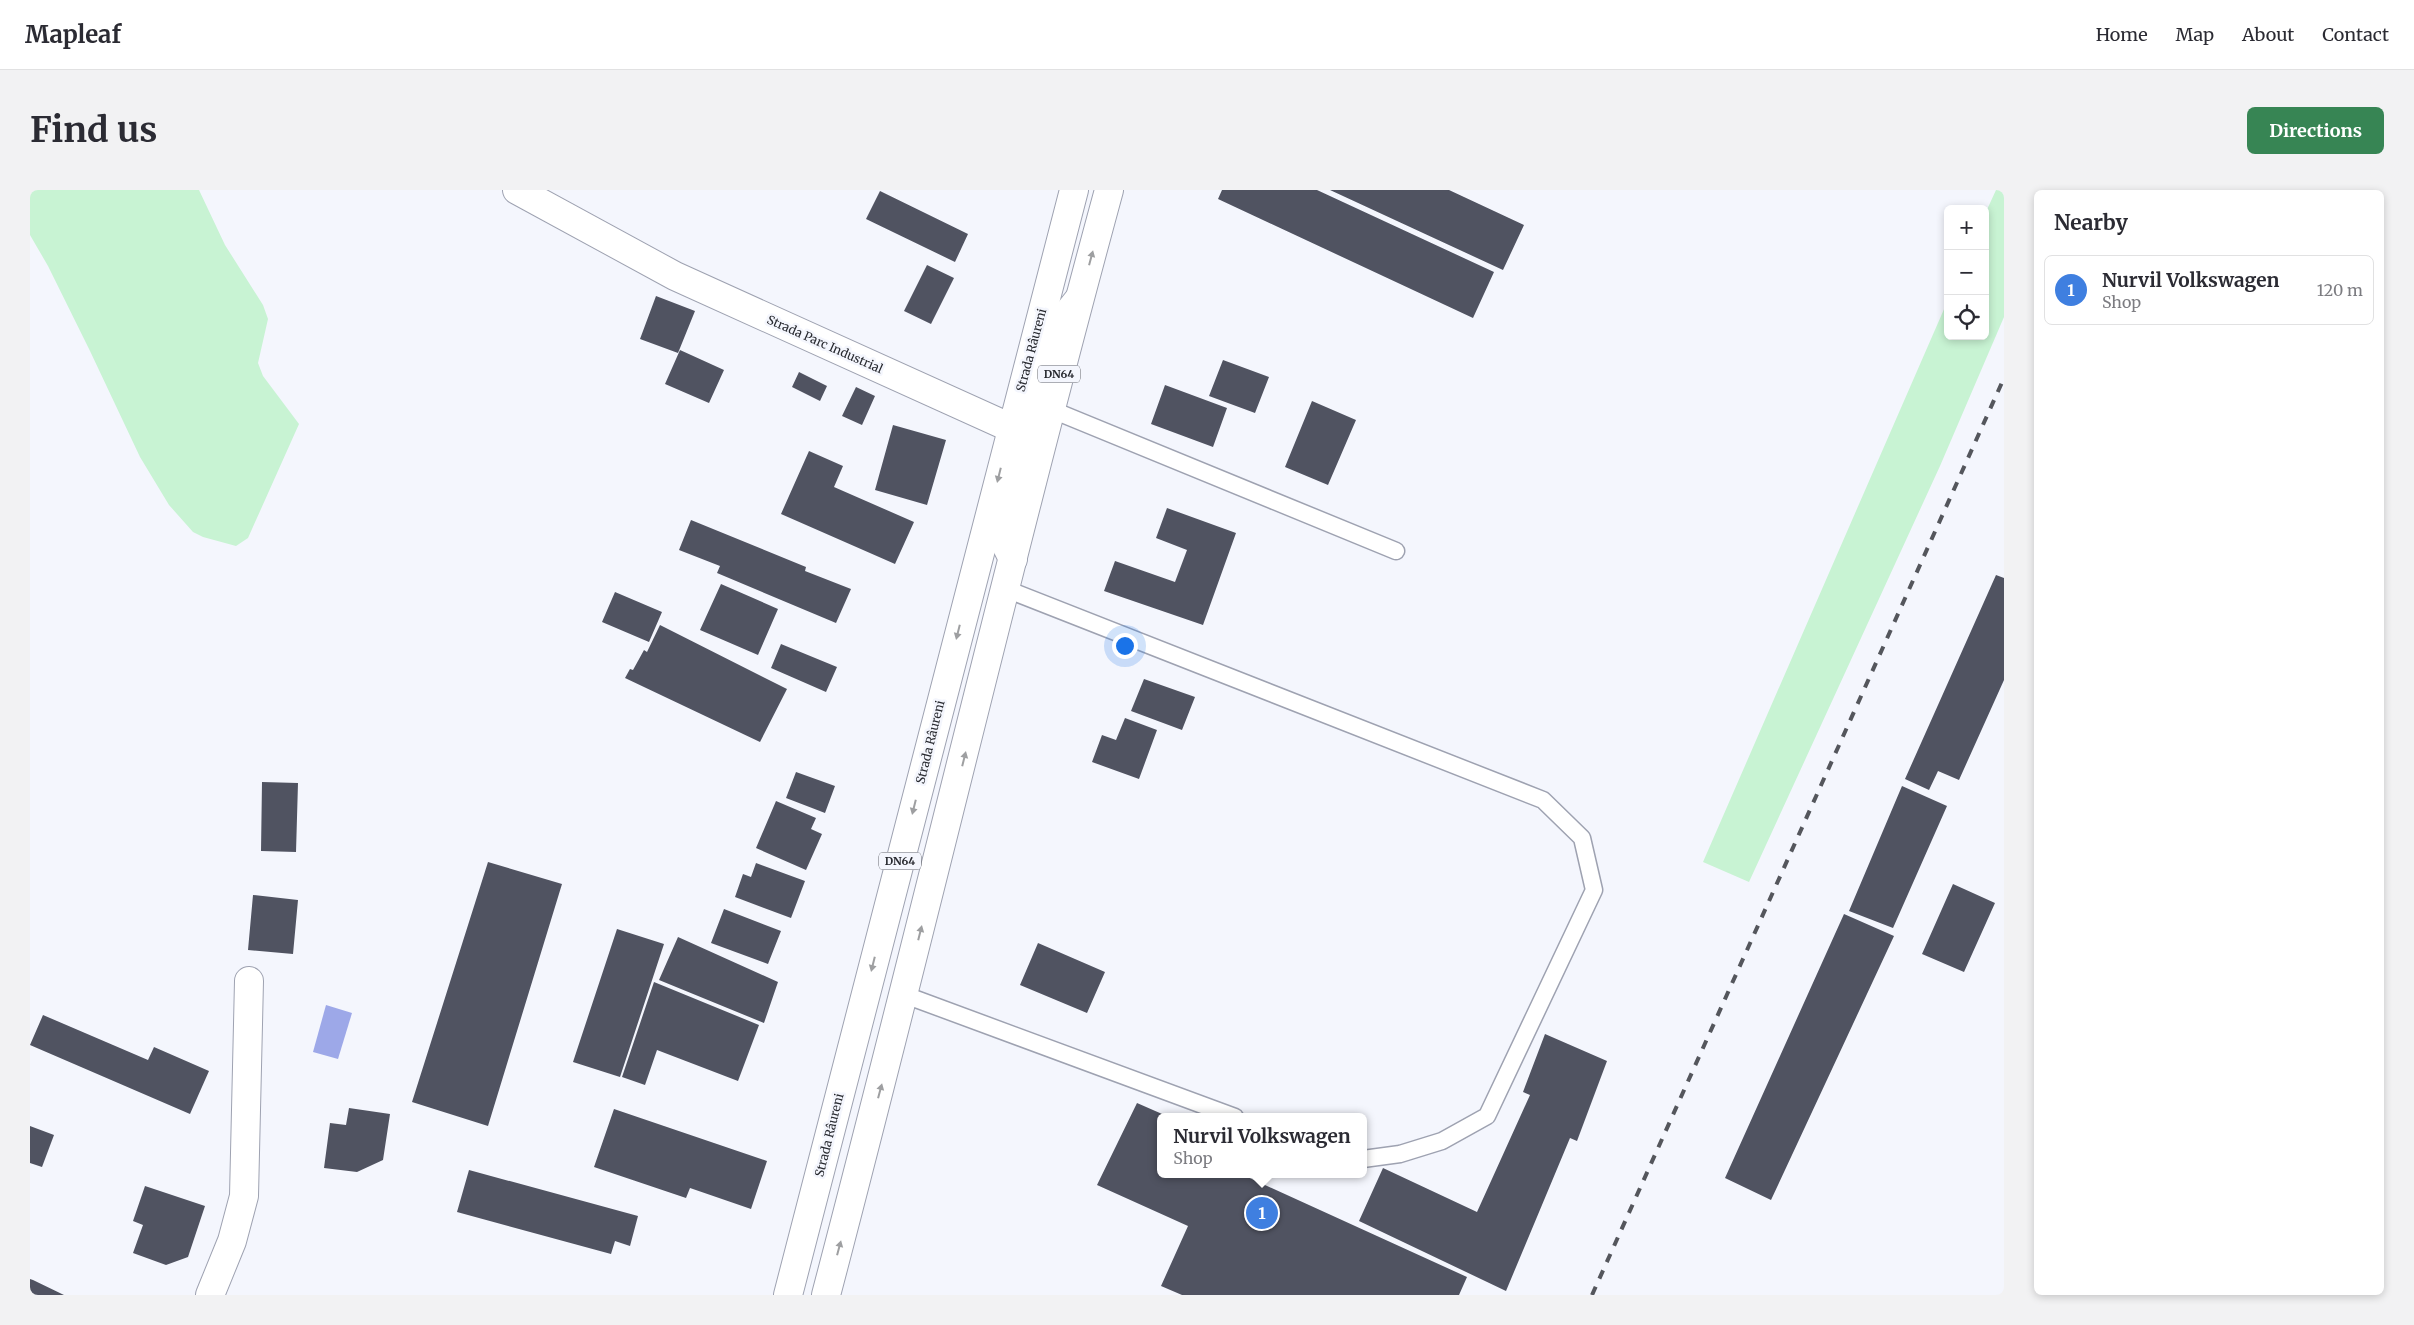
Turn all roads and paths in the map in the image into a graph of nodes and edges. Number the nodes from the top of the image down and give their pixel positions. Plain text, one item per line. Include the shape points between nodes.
1 (517, 190) edge
2 (1074, 190) edge
3 (1109, 190) edge
4 (1080, 299) junction
5 (1050, 409) junction
6 (1011, 428) junction
7 (1396, 551) dead end
8 (1013, 559) junction
9 (1006, 589) junction
10 (249, 981) dead end
11 (905, 995) junction
12 (1224, 1113) edge
13 (1367, 1158) edge
14 (210, 1295) edge
15 (788, 1295) edge
16 (826, 1295) edge

1 - 6 main road, Strada Parc Industrial via 675,276
2 - 6 main road, Strada Râureni / DN64
4 -> 3 main road, DN64
4 - 5 main road, DN64
4 - 6 main road via 1056,328 1035,412 1030,420
5 - 7 lane
5 - 8 main road, DN64
6 - 8 main road via 1024,444 1003,539
6 -> 15 main road, Strada Râureni / DN64
8 - 9 main road, DN64
11 -> 9 main road, DN64
9 - 13 lane via 1543,800 1582,838 1594,890 1486,1116 1442,1141 1400,1154
10 - 14 main road via 244,1196 232,1241
11 - 12 lane
16 -> 11 main road, DN64

